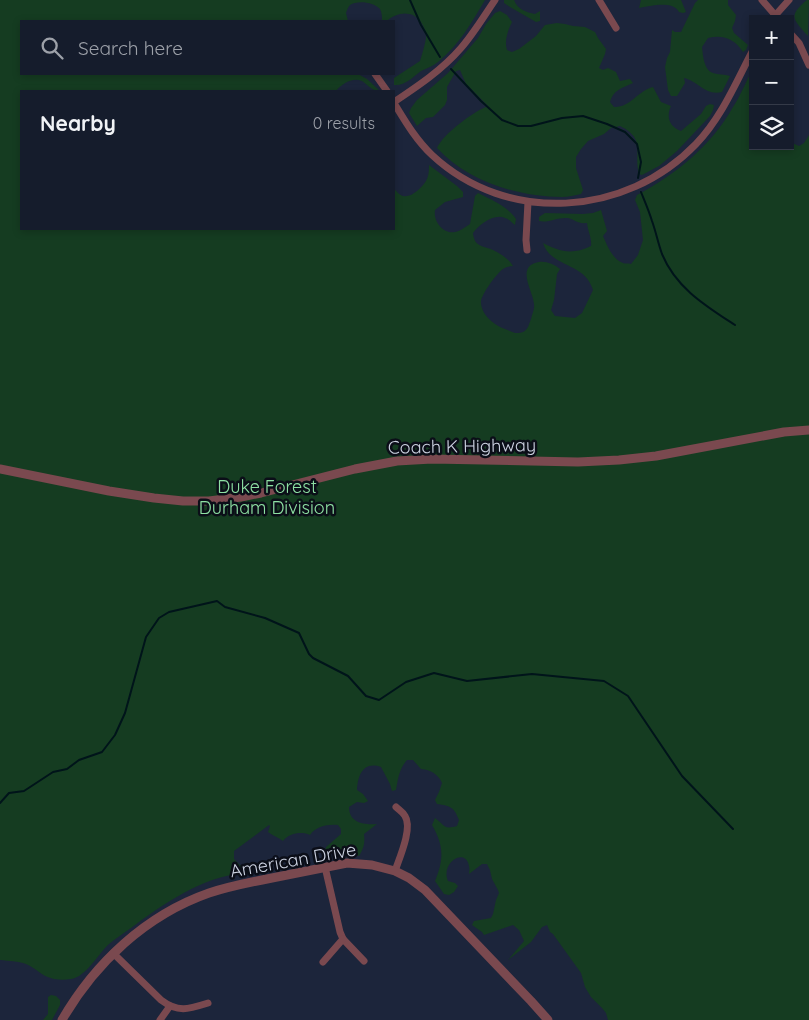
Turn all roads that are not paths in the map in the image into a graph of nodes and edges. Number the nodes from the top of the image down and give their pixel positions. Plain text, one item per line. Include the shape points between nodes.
1 (495, 0) edge
2 (599, 0) edge
3 (762, 0) edge
4 (789, 0) edge
5 (773, 15) edge
6 (776, 15) edge
7 (616, 28) dead end
8 (794, 37) edge
9 (749, 58) edge
10 (809, 65) edge
11 (376, 75) edge
12 (386, 90) edge
13 (395, 101) edge
14 (395, 104) edge
15 (528, 202) junction
16 (528, 250) dead end
17 (809, 430) edge
18 (0, 469) edge
19 (396, 807) dead end
20 (326, 867) junction
21 (395, 871) junction
22 (343, 939) junction
23 (113, 953) junction
24 (364, 961) dead end
25 (323, 962) dead end
26 (208, 1003) dead end
27 (170, 1006) junction
28 (62, 1020) edge
29 (160, 1020) edge
30 (548, 1020) edge

1 - 13 street via 456,54 428,79
2 - 7 street
3 - 5 street
4 - 6 street
8 - 10 street
9 - 15 street via 712,126 669,167 642,184 603,198 570,204
11 - 12 street
14 - 15 street via 414,133 439,161 477,185
15 - 16 street
17 - 18 street, Coach K Highway via 619,460 397,461 261,493 209,501 154,498
19 - 21 street via 405,815 407,824
20 - 21 street, American Drive via 363,863
20 - 22 street
20 - 23 street, American Drive via 237,885 182,904
21 - 30 street, American Drive via 425,890
22 - 24 street
22 - 25 street
23 - 27 street
23 - 28 street, American Drive
26 - 27 street via 184,1009
27 - 29 street

